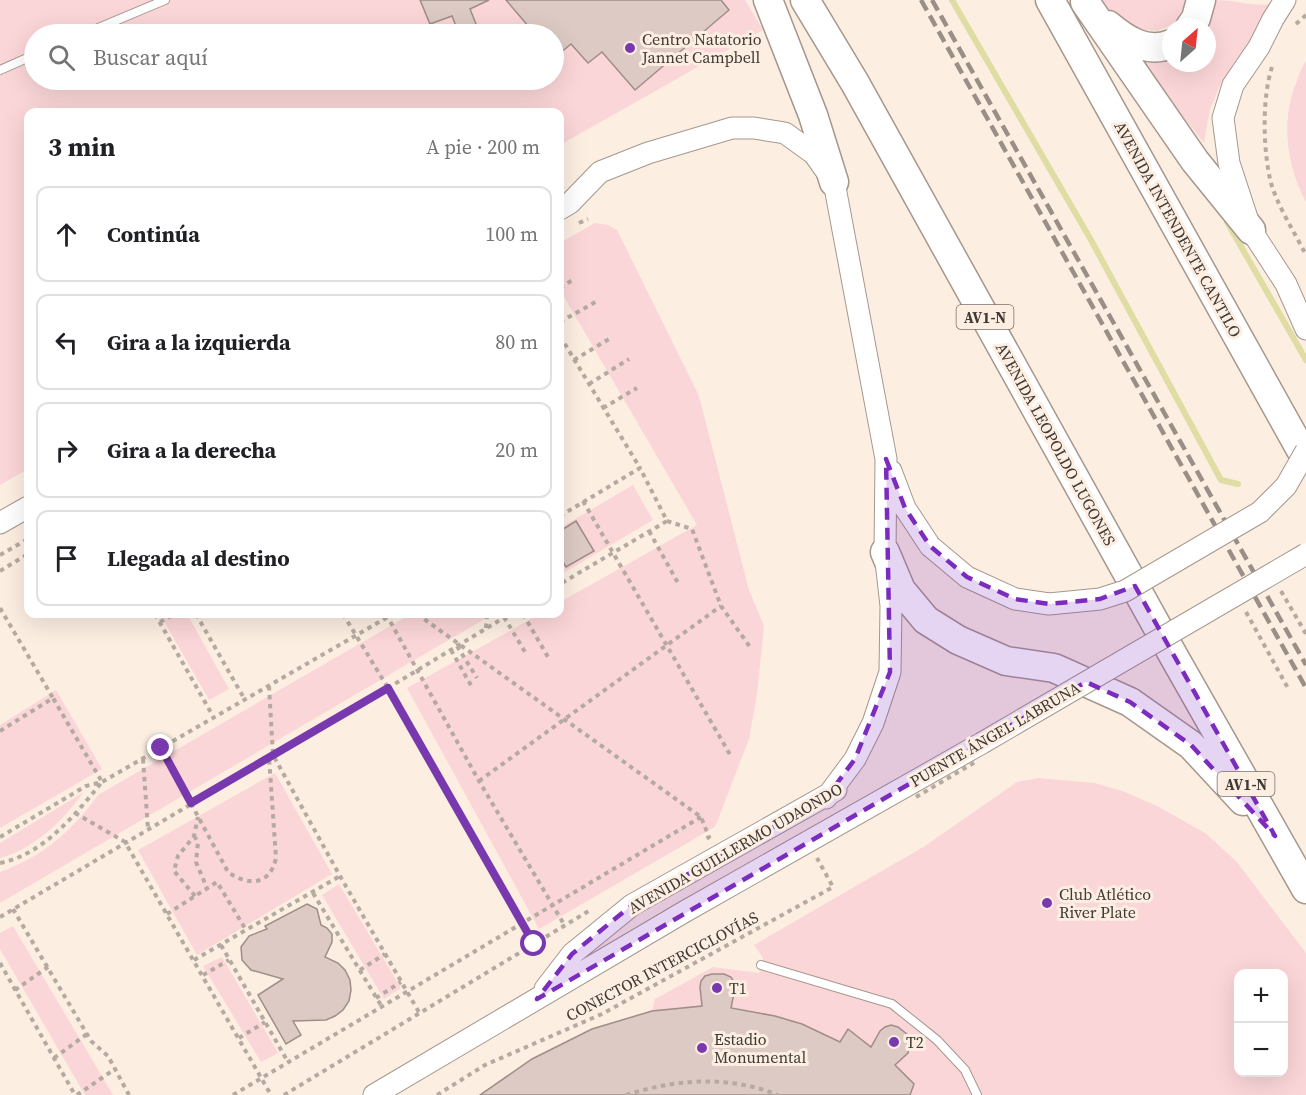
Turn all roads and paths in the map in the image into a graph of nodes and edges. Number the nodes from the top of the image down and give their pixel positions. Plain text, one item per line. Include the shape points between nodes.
1 (165, 0) edge
2 (768, 0) edge
3 (805, 0) edge
4 (1050, 0) edge
5 (1201, 0) edge
6 (1285, 0) edge
7 (1084, 1) edge
8 (1306, 15) edge
9 (1196, 18) edge
10 (108, 24) edge
11 (1291, 29) dead end
12 (1162, 46) edge
13 (24, 59) edge
14 (1272, 64) dead end
15 (0, 70) edge
16 (834, 182) junction
17 (564, 207) edge
18 (1251, 230) junction
19 (1306, 255) edge
20 (574, 279) dead end
21 (564, 285) edge
22 (599, 300) dead end
23 (564, 320) edge
24 (1306, 329) edge
25 (609, 339) dead end
26 (564, 343) edge
27 (629, 359) dead end
28 (574, 360) junction
29 (589, 384) junction
30 (637, 388) dead end
31 (603, 408) junction
32 (1306, 451) edge
33 (886, 459) junction
34 (1306, 459) edge
35 (640, 468) junction
36 (584, 501) junction
37 (24, 509) edge
38 (564, 514) edge
39 (667, 521) junction
40 (0, 523) edge
41 (649, 531) junction
42 (24, 540) edge
43 (614, 552) junction
44 (885, 552) junction
45 (1306, 554) edge
46 (0, 555) edge
47 (24, 556) edge
48 (0, 571) edge
49 (564, 582) edge
50 (678, 583) dead end
51 (1278, 585) dead end
52 (1242, 605) dead end
53 (721, 606) junction
54 (0, 608) edge
55 (158, 618) edge
56 (168, 618) edge
57 (198, 618) edge
58 (345, 618) edge
59 (383, 618) edge
60 (391, 618) edge
61 (422, 618) edge
62 (487, 618) edge
63 (502, 618) edge
64 (505, 618) edge
65 (524, 618) edge
66 (160, 622) junction
67 (486, 628) junction
68 (1306, 634) edge
69 (356, 635) junction
70 (459, 645) junction
71 (667, 645) junction
72 (750, 647) dead end
73 (451, 650) junction
74 (525, 652) dead end
75 (548, 657) dead end
76 (416, 670) junction
77 (477, 678) dead end
78 (269, 686) junction
79 (388, 688) junction
80 (473, 689) dead end
81 (1289, 690) dead end
82 (53, 698) junction
83 (245, 700) junction
84 (214, 718) junction
85 (567, 719) junction
86 (0, 731) edge
87 (161, 748) junction
88 (271, 756) junction
89 (732, 758) dead end
90 (143, 759) junction
91 (858, 774) dead end
92 (479, 782) junction
93 (102, 783) junction
94 (826, 798) junction
95 (191, 803) junction
96 (75, 813) junction
97 (198, 816) junction
98 (701, 817) junction
99 (148, 829) junction
100 (194, 836) junction
101 (1275, 836) junction
102 (0, 837) edge
103 (125, 842) junction
104 (699, 843) dead end
105 (816, 856) dead end
106 (0, 863) edge
107 (340, 876) junction
108 (207, 888) junction
109 (1306, 889) edge
110 (313, 892) junction
111 (195, 896) junction
112 (553, 905) junction
113 (14, 909) junction
114 (594, 909) dead end
115 (684, 912) joint
116 (167, 914) junction
117 (0, 917) edge
118 (522, 924) junction
119 (565, 926) junction
120 (246, 930) junction
121 (534, 944) junction
122 (221, 945) junction
123 (385, 954) junction
124 (194, 960) junction
125 (229, 960) junction
126 (0, 963) edge
127 (761, 965) dead end
128 (48, 967) junction
129 (360, 970) junction
130 (203, 975) junction
131 (401, 982) junction
132 (15, 990) junction
133 (407, 993) junction
134 (376, 998) junction
135 (537, 999) junction
136 (382, 1007) junction
137 (420, 1014) junction
138 (265, 1022) junction
139 (87, 1034) junction
140 (239, 1038) junction
141 (54, 1058) junction
142 (288, 1062) junction
143 (115, 1070) junction
144 (262, 1078) junction
145 (76, 1095) edge
146 (129, 1095) edge
147 (233, 1095) edge
148 (272, 1095) edge
149 (284, 1095) edge
150 (374, 1095) edge
151 (437, 1095) edge
152 (626, 1095) edge
153 (778, 1095) edge
154 (977, 1095) edge

1 - 10 lane
2 - 16 highway via 813,115
3 - 101 highway, AVENIDA LEOPOLDO LUGONES / AV1-N via 861,93
4 - 34 highway, AVENIDA INTENDENTE CANTILO
5 - 9 highway
6 - 18 main road via 1233,85 1223,118 1228,163
7 - 12 highway via 1131,42
7 - 18 highway via 1195,161
8 - 11 path
13 - 15 lane
14 - 19 path via 1265,107 1270,180
16 - 17 main road via 814,154 785,133 732,128 600,172
16 - 33 main road
18 - 24 main road via 1286,284
20 - 21 path
22 - 23 path
25 - 28 path
26 - 28 path
27 - 29 path
28 - 29 path
29 - 31 path
30 - 31 path
31 - 35 path
32 - 33 main road, bridge via 1286,486 1260,512 1125,591 1100,600 1049,604 1015,599 967,577 930,546 905,508
33 - 44 main road
35 - 36 path
35 - 39 path
36 - 38 path
36 - 43 path
37 - 40 main road
39 - 41 path
39 - 53 path via 692,529
41 - 43 path
41 - 50 path
42 - 46 path
43 - 49 path
43 - 71 path
44 - 94 main road via 891,606 890,672 873,723 855,759
44 - 101 highway via 901,590 926,620 958,640 1006,661 1054,668 1130,702 1191,745
45 - 115 main road, PUENTE ÁNGEL LABRUNA, bridge
47 - 48 path
51 - 68 path
52 - 81 path
53 - 71 path
53 - 72 path
54 - 82 path
55 - 66 path
56 - 66 path
57 - 83 path
58 - 69 path
59 - 69 path
60 - 76 path
61 - 70 path
62 - 67 path
63 - 67 path
64 - 74 path
65 - 75 path
66 - 84 path
67 - 70 path
69 - 78 path
69 - 79 path
70 - 73 path
70 - 77 path
70 - 85 path
71 - 85 path
71 - 89 path
73 - 76 path
73 - 80 path
76 - 79 path
76 - 92 path
78 - 83 path
78 - 88 path
79 - 88 path
79 - 118 path
82 - 86 path
82 - 93 path
83 - 84 path
84 - 87 path
85 - 92 path
85 - 98 path
87 - 90 path
87 - 95 path
88 - 95 path
88 - 97 path via 276,858 274,868 263,879 254,883 239,880 228,872
88 - 107 path
90 - 93 path
90 - 99 path
91 - 94 main road, AVENIDA GUILLERMO UDAONDO
92 - 112 path
93 - 96 path
93 - 102 path via 86,786
94 - 135 main road, AVENIDA GUILLERMO UDAONDO via 632,905 572,954
95 - 97 path
95 - 99 path
96 - 103 path
96 - 106 path via 31,853
97 - 100 path
98 - 104 path via 709,837
98 - 112 path
99 - 103 path
100 - 108 path via 198,842 196,862
100 - 111 path via 178,856 174,871
101 - 109 highway, AVENIDA LEOPOLDO LUGONES / AV1-N
103 - 113 path
103 - 116 path
105 - 151 path, CONECTOR INTERCICLOVÍAS via 833,887 602,1014 486,1065
107 - 110 path
107 - 123 path
108 - 111 path
108 - 120 path via 217,882
110 - 120 path
110 - 129 path
111 - 116 path
112 - 118 path
112 - 119 path
113 - 117 path
113 - 128 path
114 - 119 path
115 - 135 main road, AVENIDA GUILLERMO UDAONDO
116 - 124 path
118 - 121 path
118 - 133 path
119 - 121 path
120 - 122 path
121 - 137 path
122 - 124 path
122 - 125 path
123 - 129 path
123 - 131 path
124 - 130 path
125 - 130 path
125 - 138 path
126 - 132 path
127 - 154 lane via 892,1004 937,1040 964,1070
128 - 132 path
128 - 139 path
129 - 134 path
130 - 140 path
131 - 133 path
131 - 134 path
132 - 141 path
133 - 136 path
133 - 137 path
134 - 136 path
135 - 150 main road, AVENIDA GUILLERMO UDAONDO
136 - 142 path
137 - 149 path
138 - 140 path
138 - 142 path
139 - 141 path
139 - 143 path via 108,1056
140 - 144 path
141 - 145 path
142 - 144 path
143 - 145 path
143 - 146 path
144 - 147 path
144 - 148 path
152 - 153 path via 648,1088 720,1081

